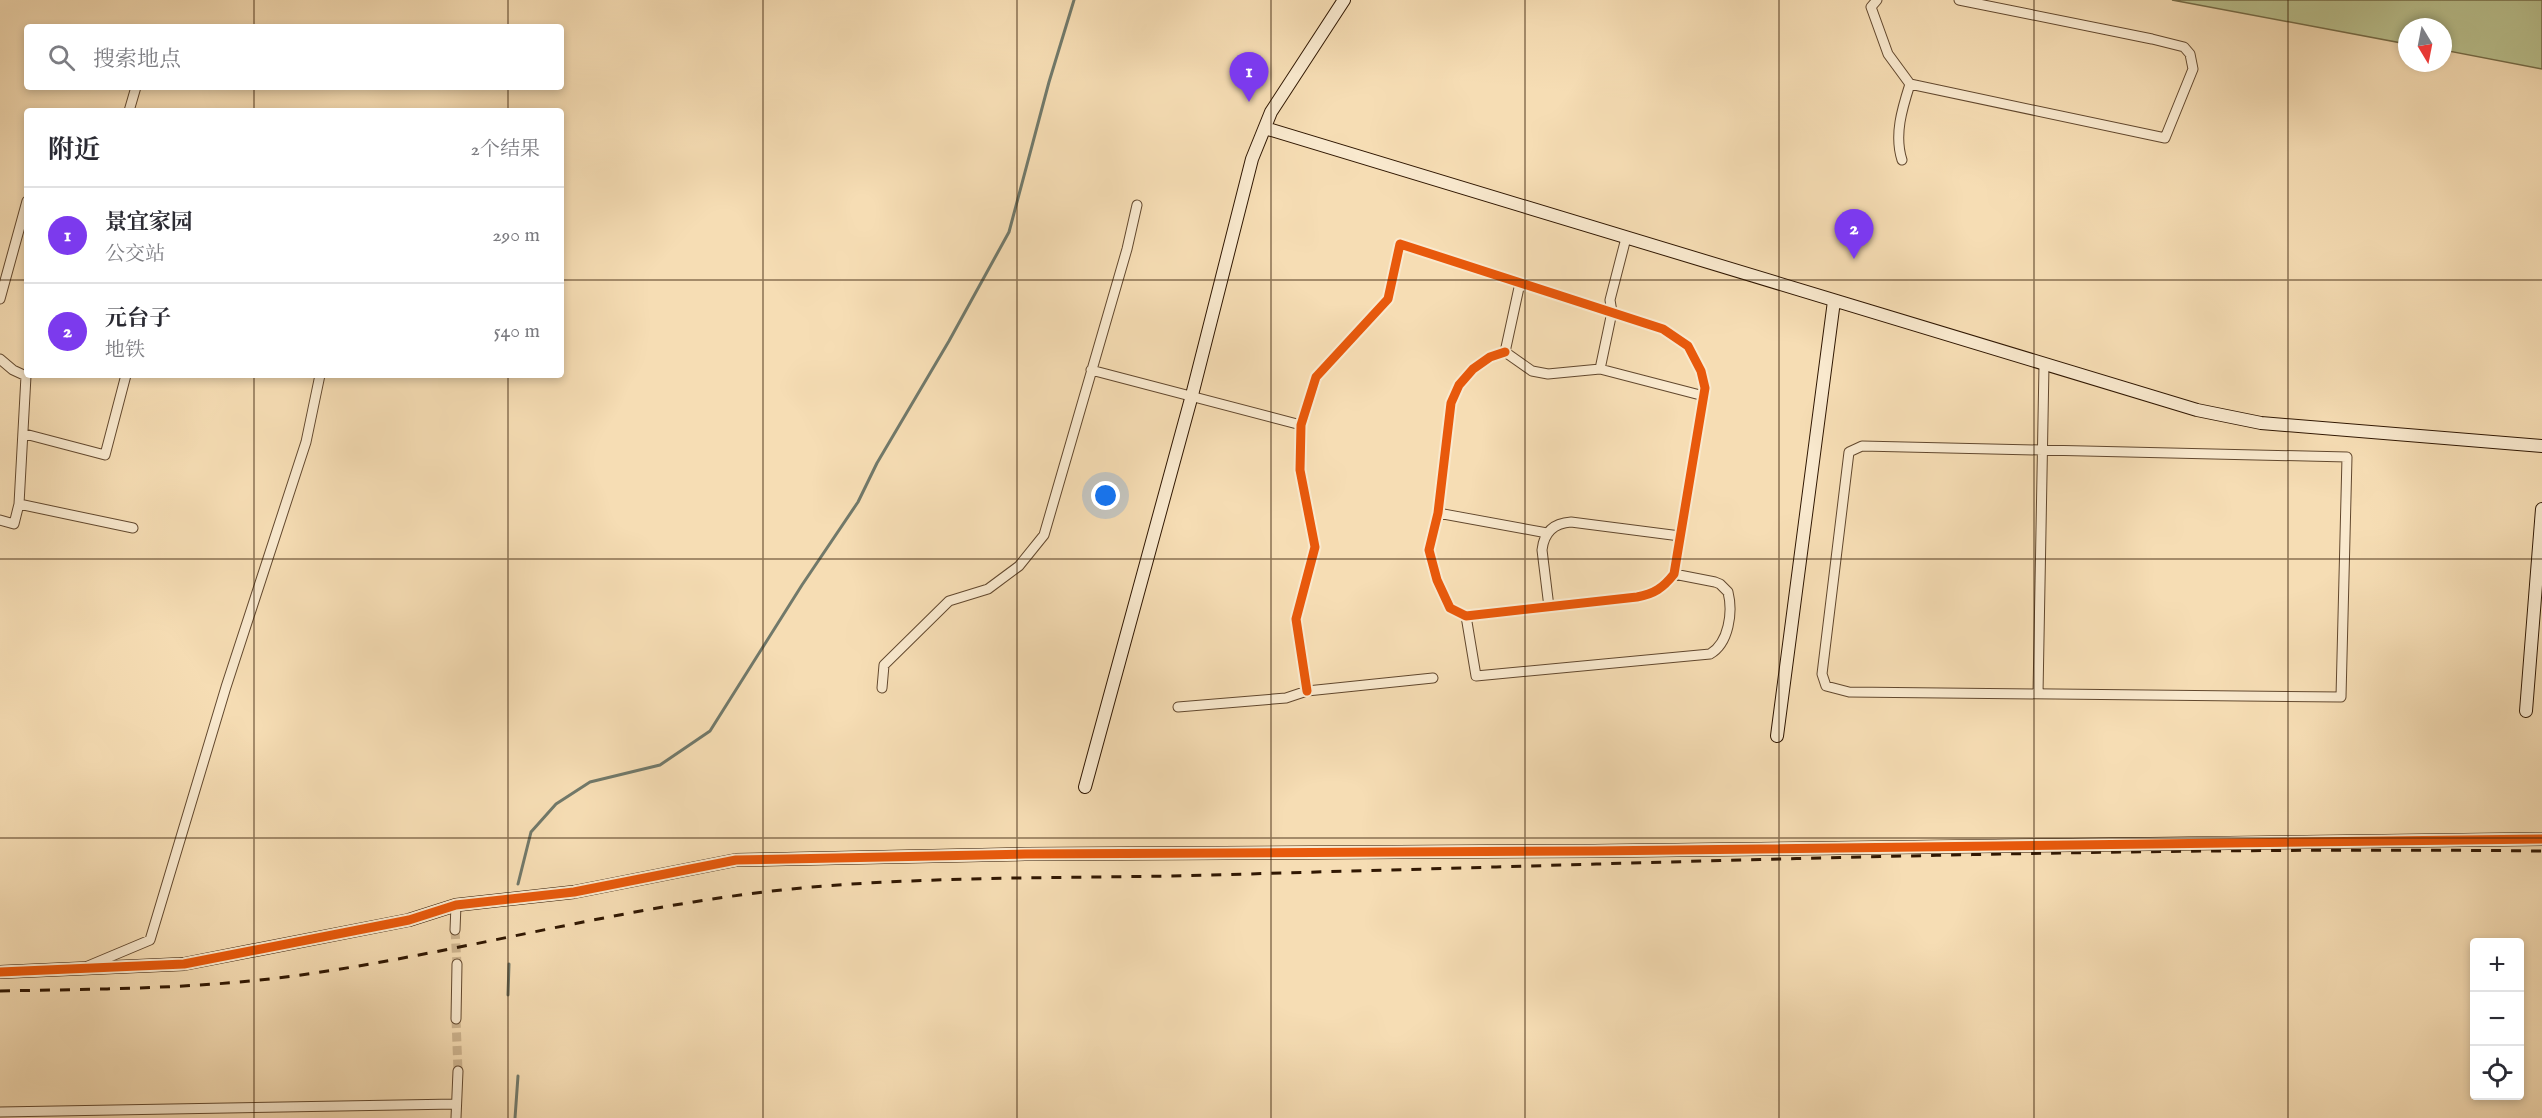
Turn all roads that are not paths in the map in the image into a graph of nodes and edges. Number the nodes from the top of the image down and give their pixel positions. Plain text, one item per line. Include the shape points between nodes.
1 (1344, 0) edge
2 (1877, 0) edge
3 (1959, 0) edge
4 (1910, 84) junction
5 (135, 90) edge
6 (130, 108) edge
7 (1265, 128) junction
8 (1902, 160) dead end
9 (1137, 205) dead end
10 (24, 212) edge
11 (1626, 238) junction
12 (1520, 283) junction
13 (0, 299) edge
14 (1833, 302) junction
15 (1612, 312) junction
16 (1505, 352) junction
17 (0, 359) edge
18 (2044, 365) junction
19 (1600, 369) junction
20 (1091, 370) junction
21 (24, 375) edge
22 (26, 378) edge
23 (125, 378) edge
24 (319, 378) edge
25 (1192, 395) junction
26 (1704, 396) junction
27 (1301, 425) junction
28 (25, 434) junction
29 (2542, 446) edge
30 (2041, 450) junction
31 (19, 504) junction
32 (2542, 509) edge
33 (1438, 513) junction
34 (0, 520) edge
35 (134, 528) dead end
36 (1547, 533) junction
37 (1680, 536) junction
38 (1674, 574) junction
39 (1549, 607) junction
40 (1466, 616) junction
41 (1432, 678) dead end
42 (882, 688) dead end
43 (1307, 691) junction
44 (2038, 694) junction
45 (1178, 707) dead end
46 (2526, 711) dead end
47 (1777, 736) dead end
48 (1085, 787) dead end
49 (2542, 839) edge
50 (456, 905) junction
51 (455, 930) tunnel mouth
52 (457, 964) tunnel mouth
53 (82, 969) junction
54 (0, 972) edge
55 (456, 1019) tunnel mouth
56 (458, 1071) tunnel mouth
57 (456, 1104) junction
58 (0, 1112) edge
59 (456, 1118) edge

1 - 7 street via 1271,112
2 - 4 street via 1871,7 1888,54
3 - 4 street via 2184,47 2193,69 2165,138
4 - 8 street via 1901,111 1897,146
5 - 6 street
7 - 11 street
7 - 25 street via 1252,159
9 - 20 street
10 - 13 street
11 - 14 street
11 - 15 street via 1610,300
12 - 15 street
12 - 16 street
12 - 27 street via 1400,244 1388,299 1316,377
14 - 18 street
14 - 47 street
15 - 19 street
15 - 26 street via 1663,329 1688,346 1701,371
16 - 19 street via 1532,371 1548,374
16 - 33 street via 1473,369 1450,403
17 - 21 street
18 - 29 street via 2197,410 2261,423
18 - 30 street
19 - 26 street
20 - 25 street
20 - 42 street via 1044,535 1018,566 988,589 949,601 884,665
22 - 28 street
23 - 28 street via 105,455
24 - 53 street via 306,442 226,687 150,940
25 - 27 street
25 - 48 street
26 - 37 street
27 - 43 street via 1300,470 1315,547 1296,619
28 - 31 street
30 - 44 street
30 - 44 street via 1862,446 1849,452 1822,674 1826,686 1849,692
30 - 44 street via 2346,457 2341,697
31 - 34 street via 14,524
31 - 35 street
32 - 46 street
33 - 36 street
33 - 40 street via 1429,550 1437,580 1450,608
36 - 37 street via 1554,526 1571,522
36 - 39 street via 1542,550
37 - 38 street
38 - 39 street via 1652,594
38 - 40 street via 1715,582 1728,592 1726,637 1710,654 1476,676
39 - 40 street
41 - 43 street
43 - 45 street via 1286,698
49 - 50 street via 736,860 574,892
50 - 51 street
50 - 53 street via 409,920 184,964
52 - 55 street
53 - 54 street
56 - 57 street
57 - 58 street
57 - 59 street

